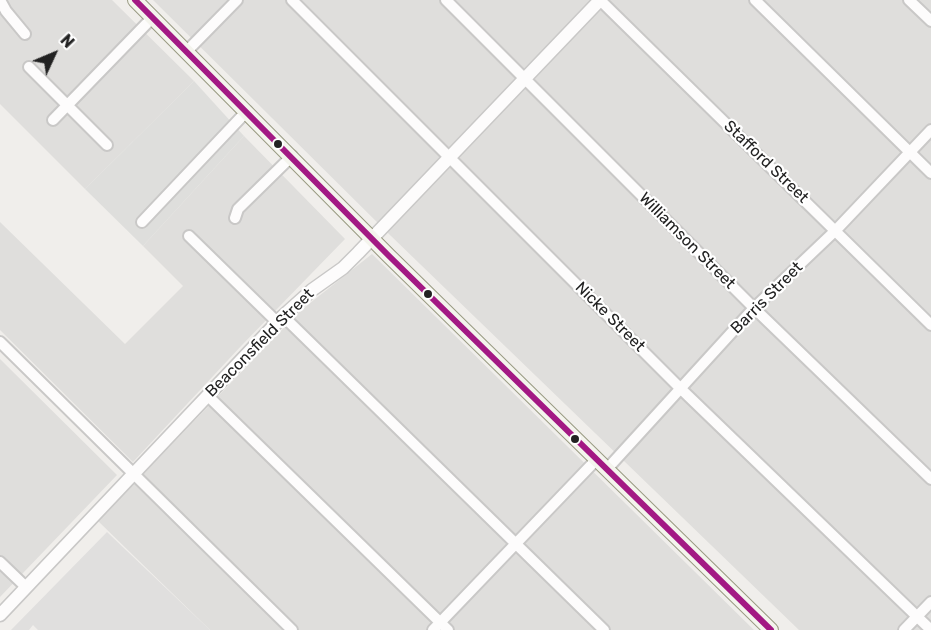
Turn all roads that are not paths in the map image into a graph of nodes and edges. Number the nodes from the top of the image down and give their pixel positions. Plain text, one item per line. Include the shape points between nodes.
1 (0, 0) edge
2 (135, 0) edge
3 (237, 0) edge
4 (292, 0) edge
5 (446, 0) edge
6 (600, 0) edge
7 (755, 0) edge
8 (909, 0) edge
9 (152, 18) junction
10 (931, 21) edge
11 (25, 34) dead end
12 (186, 52) junction
13 (29, 68) dead end
14 (525, 78) junction
15 (68, 105) junction
16 (247, 111) junction
17 (53, 120) dead end
18 (931, 130) edge
19 (107, 145) dead end
20 (910, 152) junction
21 (292, 156) junction
22 (450, 157) junction
23 (931, 173) edge
24 (235, 218) dead end
25 (142, 222) dead end
26 (836, 230) junction
27 (189, 236) dead end
28 (373, 238) junction
29 (754, 308) junction
30 (280, 319) junction
31 (931, 325) edge
32 (0, 342) edge
33 (680, 388) junction
34 (208, 396) junction
35 (602, 464) junction
36 (133, 474) junction
37 (931, 479) edge
38 (516, 545) junction
39 (0, 562) edge
40 (26, 587) junction
41 (931, 602) edge
42 (0, 615) edge
43 (917, 616) junction
44 (441, 628) edge
45 (292, 630) edge
46 (604, 630) edge
47 (771, 630) edge
48 (904, 630) edge
49 (931, 630) edge

1 - 11 street
2 - 9 main road
3 - 12 street
4 - 22 street, Nicke Street
5 - 14 street, Williamson Street
6 - 14 street, Beaconsfield Street
6 - 26 street, Stafford Street
7 - 20 street
8 - 10 street
9 - 12 main road
9 - 15 street
12 - 16 main road
13 - 15 street
14 - 22 street, Beaconsfield Street
14 - 29 street, Williamson Street
15 - 17 street
15 - 19 street
16 - 21 main road
16 - 25 street
18 - 20 street, Barris Street
20 - 23 street
20 - 26 street, Barris Street
21 - 24 street via 238,209
21 - 28 main road
22 - 28 street, Beaconsfield Street
22 - 33 street, Nicke Street
26 - 29 street, Barris Street
26 - 31 street, Stafford Street
27 - 30 street
28 - 30 street, Beaconsfield Street
28 - 35 main road
29 - 33 street, Barris Street
29 - 37 street, Williamson Street
30 - 34 street, Beaconsfield Street
30 - 38 street
32 - 36 street
33 - 35 street, Barris Street
33 - 43 street, Nicke Street
34 - 36 street, Beaconsfield Street
34 - 44 street
35 - 38 street, Barris Street
35 - 47 main road
36 - 40 street, Beaconsfield Street
36 - 45 street
38 - 44 street, Barris Street
38 - 46 street
39 - 40 street
40 - 42 street, Beaconsfield Street
41 - 43 street
43 - 48 street
43 - 49 street, Nicke Street

